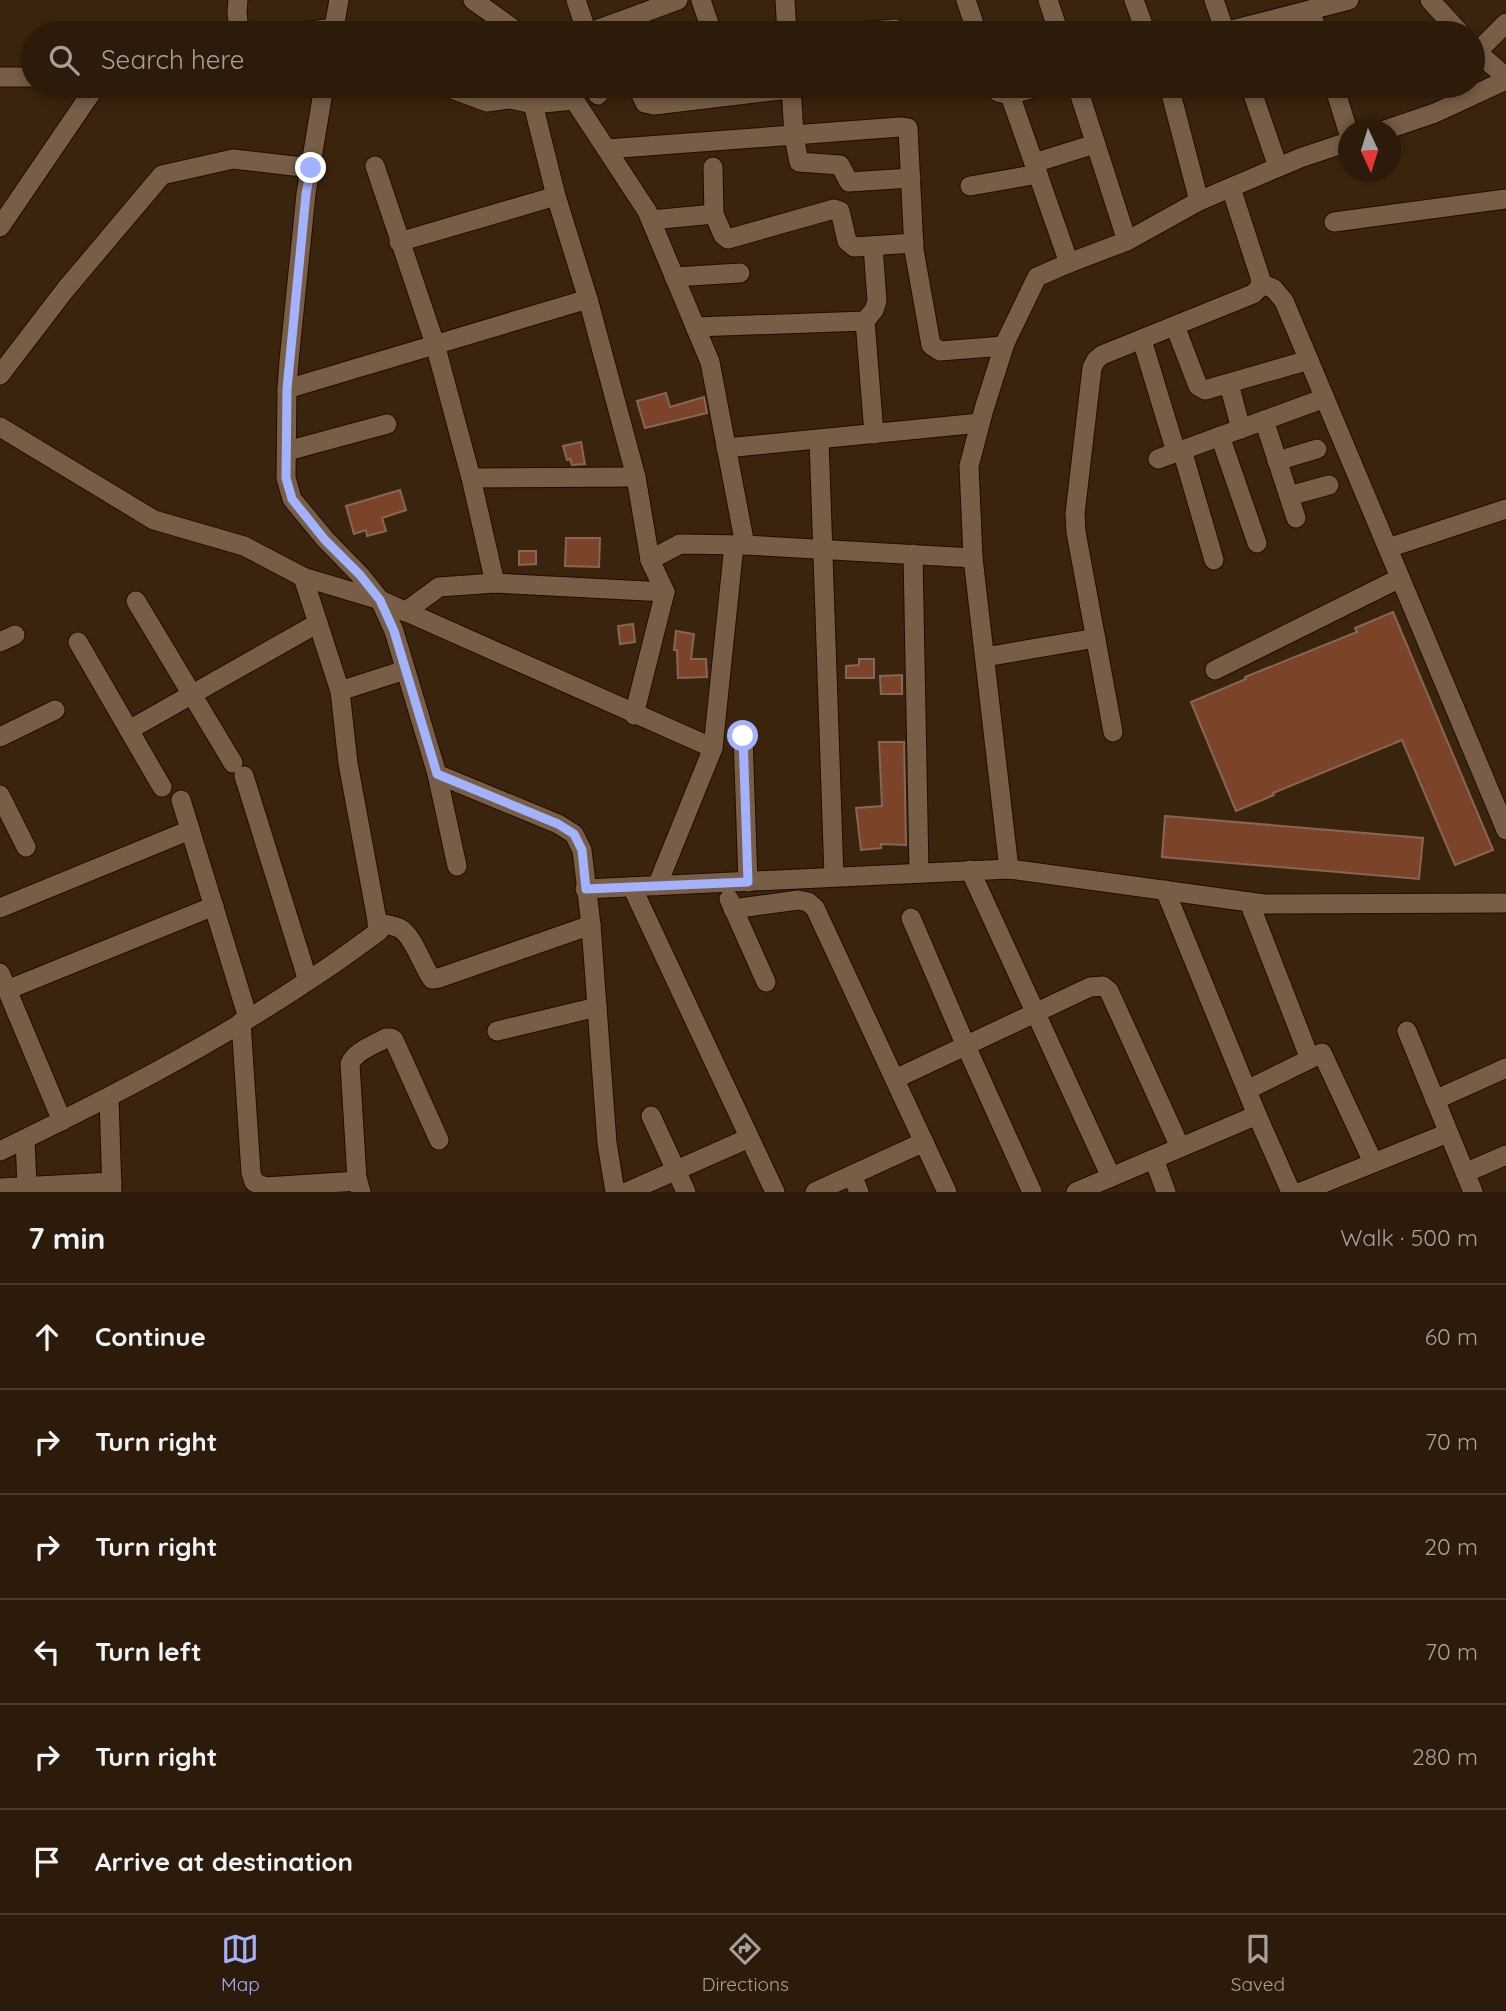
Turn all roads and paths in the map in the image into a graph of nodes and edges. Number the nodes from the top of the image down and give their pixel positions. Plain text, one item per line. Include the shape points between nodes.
1 (238, 0) edge
2 (339, 0) edge
3 (473, 0) edge
4 (576, 0) edge
5 (678, 0) edge
6 (701, 0) edge
7 (785, 0) edge
8 (966, 0) edge
9 (1048, 0) edge
10 (1134, 0) edge
11 (1214, 0) edge
12 (1349, 0) edge
13 (1430, 0) edge
14 (645, 6) edge
15 (1307, 7) edge
16 (239, 21) edge
17 (336, 21) edge
18 (502, 21) edge
19 (583, 21) edge
20 (625, 21) edge
21 (708, 21) edge
22 (786, 21) edge
23 (973, 21) edge
24 (1055, 21) edge
25 (1142, 21) edge
26 (1223, 21) edge
27 (1262, 21) edge
28 (1449, 21) edge
29 (1506, 23) edge
30 (1485, 41) edge
31 (1485, 59) edge
32 (0, 77) edge
33 (21, 77) edge
34 (1506, 78) edge
35 (1485, 88) edge
36 (88, 98) edge
37 (322, 98) edge
38 (474, 98) edge
39 (553, 98) edge
40 (573, 98) edge
41 (643, 98) edge
42 (707, 98) edge
43 (792, 98) edge
44 (1005, 98) edge
45 (1081, 98) edge
46 (1172, 98) edge
47 (1255, 98) edge
48 (1338, 98) edge
49 (1465, 98) edge
50 (533, 104) junction
51 (1345, 119) edge
52 (1401, 125) edge
53 (794, 136) junction
54 (1096, 144) junction
55 (1338, 146) edge
56 (607, 149) junction
57 (374, 166) dead end
58 (713, 167) dead end
59 (1278, 167) junction
60 (311, 168) junction
61 (1036, 169) junction
62 (911, 178) junction
63 (970, 186) dead end
64 (1231, 188) junction
65 (556, 196) junction
66 (1506, 200) edge
67 (1199, 201) junction
68 (714, 214) junction
69 (651, 220) junction
70 (1334, 222) dead end
71 (0, 227) edge
72 (399, 242) junction
73 (1127, 242) junction
74 (914, 243) junction
75 (873, 246) junction
76 (1069, 263) junction
77 (740, 273) dead end
78 (674, 277) junction
79 (1261, 284) junction
80 (588, 299) junction
81 (864, 321) junction
82 (1175, 326) junction
83 (695, 327) junction
84 (1142, 340) junction
85 (435, 344) junction
86 (1004, 346) junction
87 (1309, 360) junction
88 (0, 375) edge
89 (1229, 384) junction
90 (287, 389) junction
91 (1325, 398) junction
92 (1264, 420) junction
93 (980, 423) junction
94 (387, 424) dead end
95 (0, 427) edge
96 (1241, 429) junction
97 (874, 434) junction
98 (1220, 436) junction
99 (819, 439) junction
100 (726, 448) junction
101 (1317, 449) dead end
102 (287, 451) junction
103 (1172, 454) junction
104 (1277, 461) junction
105 (636, 477) junction
106 (471, 478) junction
107 (1329, 485) dead end
108 (1289, 496) junction
109 (1506, 509) edge
110 (1296, 518) dead end
111 (1257, 543) dead end
112 (740, 545) junction
113 (1388, 548) junction
114 (824, 549) junction
115 (913, 554) junction
116 (973, 558) junction
117 (650, 560) junction
118 (1214, 561) dead end
119 (303, 577) junction
120 (1400, 578) junction
121 (495, 583) junction
122 (665, 592) junction
123 (380, 600) junction
124 (136, 601) dead end
125 (405, 612) junction
126 (318, 623) junction
127 (1096, 638) junction
128 (78, 642) dead end
129 (985, 657) junction
130 (405, 670) junction
131 (1215, 670) dead end
132 (340, 691) junction
133 (192, 694) junction
134 (55, 710) dead end
135 (634, 715) junction
136 (129, 730) junction
137 (1113, 732) dead end
138 (743, 736) dead end
139 (0, 737) edge
140 (713, 748) junction
141 (437, 774) junction
142 (162, 787) dead end
143 (0, 795) edge
144 (181, 800) dead end
145 (190, 830) junction
146 (1506, 830) edge
147 (26, 847) dead end
148 (457, 866) dead end
149 (1009, 869) junction
150 (970, 870) junction
151 (919, 873) junction
152 (834, 877) junction
153 (748, 882) junction
154 (721, 883) junction
155 (657, 886) junction
156 (632, 887) junction
157 (586, 889) junction
158 (1165, 890) junction
159 (1249, 902) junction
160 (1506, 903) edge
161 (214, 906) junction
162 (0, 908) edge
163 (733, 909) junction
164 (911, 918) dead end
165 (377, 923) junction
166 (591, 925) junction
167 (308, 981) junction
168 (4, 982) edge
169 (766, 982) dead end
170 (597, 1007) junction
171 (1035, 1013) junction
172 (245, 1020) junction
173 (497, 1031) dead end
174 (1407, 1031) dead end
175 (966, 1046) junction
176 (1310, 1059) junction
177 (1506, 1068) edge
178 (895, 1079) junction
179 (1247, 1090) junction
180 (109, 1098) junction
181 (1435, 1100) junction
182 (1257, 1115) junction
183 (651, 1116) dead end
184 (62, 1121) junction
185 (1448, 1133) junction
186 (749, 1138) junction
187 (26, 1139) junction
188 (439, 1140) dead end
189 (924, 1142) junction
190 (1180, 1147) junction
191 (0, 1151) edge
192 (1506, 1155) edge
193 (1153, 1159) junction
194 (1373, 1162) junction
195 (676, 1170) junction
196 (1465, 1173) junction
197 (1111, 1177) junction
198 (855, 1183) edge
199 (27, 1186) junction
200 (359, 1186) edge
201 (112, 1187) edge
202 (0, 1188) edge
203 (615, 1192) edge
204 (627, 1192) edge
205 (686, 1192) edge
206 (775, 1192) edge
207 (814, 1192) edge
208 (947, 1192) edge
209 (1031, 1192) edge
210 (1076, 1192) edge
211 (1166, 1192) edge
212 (1292, 1192) edge
213 (1301, 1192) edge
214 (1473, 1192) edge

1 - 16 street
2 - 17 street
3 - 18 street
4 - 19 street
5 - 14 street
6 - 21 street
7 - 22 street
8 - 23 street
9 - 24 street
10 - 25 street
11 - 26 street
12 - 15 street
13 - 28 street
14 - 20 street
15 - 27 street
29 - 30 street
31 - 34 street
32 - 33 street
34 - 35 street
36 - 71 street
37 - 60 street
38 - 50 street via 487,103 510,99
39 - 50 street
40 - 56 street
41 - 42 street via 654,105
43 - 53 street
44 - 61 street
45 - 54 street
46 - 67 street
47 - 59 street
48 - 51 street
49 - 52 street
50 - 65 street
53 - 56 street
53 - 62 street via 799,162 841,165 849,182
53 - 62 street via 908,128
54 - 61 street
54 - 73 street
55 - 59 street
56 - 69 street
57 - 72 street
58 - 68 street
59 - 64 street
60 - 88 street via 233,159 162,175
60 - 90 street
61 - 63 street
61 - 76 street
62 - 74 street
64 - 67 street
64 - 79 street
65 - 72 street
65 - 80 street
66 - 70 street
67 - 73 street
68 - 69 street
68 - 75 street via 728,239 834,209 840,211 850,245
69 - 78 street
72 - 85 street
73 - 76 street
74 - 75 street
74 - 86 street via 930,345 940,351
75 - 81 street via 877,301
76 - 86 street via 1037,277
77 - 78 street
78 - 83 street
79 - 82 street via 1253,294
79 - 87 street via 1280,294
80 - 85 street
80 - 105 street
81 - 83 street
81 - 97 street
82 - 84 street
82 - 89 street via 1198,386 1210,390
83 - 100 street via 710,362
84 - 103 street
84 - 127 street via 1102,355 1093,368 1075,514
85 - 90 street
85 - 106 street
86 - 93 street
87 - 89 street
87 - 91 street
89 - 96 street
90 - 102 street
91 - 92 street
91 - 113 street
92 - 96 street
92 - 104 street
93 - 97 street
93 - 116 street via 969,466
94 - 102 street
95 - 119 street via 153,520 244,546
96 - 98 street
97 - 99 street
98 - 103 street
98 - 111 street
99 - 100 street
99 - 114 street
100 - 112 street
101 - 104 street
102 - 123 street via 286,478 292,499
103 - 118 street
104 - 108 street
105 - 106 street
105 - 117 street
106 - 121 street
107 - 108 street
108 - 110 street
109 - 113 street
112 - 114 street
112 - 117 street via 680,544
112 - 140 street
113 - 120 street
114 - 115 street
114 - 152 street
115 - 116 street
115 - 151 street
116 - 129 street
117 - 122 street
119 - 123 street
119 - 126 street
120 - 131 street
120 - 146 street
121 - 122 street
121 - 125 street via 439,587
122 - 135 street
123 - 125 street
123 - 130 street
124 - 133 street
125 - 135 street
126 - 132 street
126 - 133 street
127 - 129 street
127 - 137 street
128 - 136 street
129 - 149 street
130 - 132 street
130 - 141 street
132 - 165 street
133 - 136 street
133 - 167 street via 239,770
134 - 139 street
135 - 140 street
136 - 142 street
138 - 153 street
140 - 155 street
141 - 148 street
141 - 157 street via 574,834 582,850
143 - 147 street
144 - 145 street
145 - 161 street
145 - 162 street
149 - 150 street
149 - 158 street
150 - 151 street
150 - 171 street
151 - 152 street
152 - 153 street
153 - 154 street
154 - 155 street
154 - 163 street
155 - 156 street
156 - 157 street
156 - 186 street
157 - 166 street
158 - 159 street
158 - 179 street
159 - 160 street
159 - 176 street
161 - 168 street
161 - 172 street
163 - 169 street
163 - 178 street via 798,900 815,908
164 - 175 street
165 - 166 street via 408,934 432,979
165 - 167 street via 379,931
166 - 170 street
167 - 172 street
168 - 184 street
170 - 173 street
170 - 203 street
171 - 175 street
171 - 190 street via 1090,987 1103,986 1109,991
171 - 197 street
172 - 180 street
172 - 200 street via 254,1182 265,1186
174 - 181 street
175 - 178 street
175 - 209 street
176 - 179 street
176 - 194 street via 1322,1053
177 - 181 street
178 - 189 street
179 - 182 street
180 - 184 street
180 - 201 street
181 - 185 street
182 - 190 street
182 - 212 street
183 - 195 street
184 - 187 street
185 - 194 street
185 - 196 street
186 - 195 street
186 - 206 street
187 - 191 street
187 - 199 street
188 - 200 street via 394,1040 386,1038 355,1055 351,1060
189 - 198 street
189 - 208 street
190 - 193 street
192 - 196 street
193 - 197 street
193 - 211 street
194 - 213 street
195 - 204 street
195 - 205 street
196 - 214 street
197 - 210 street
198 - 207 street
199 - 201 street
199 - 202 street

